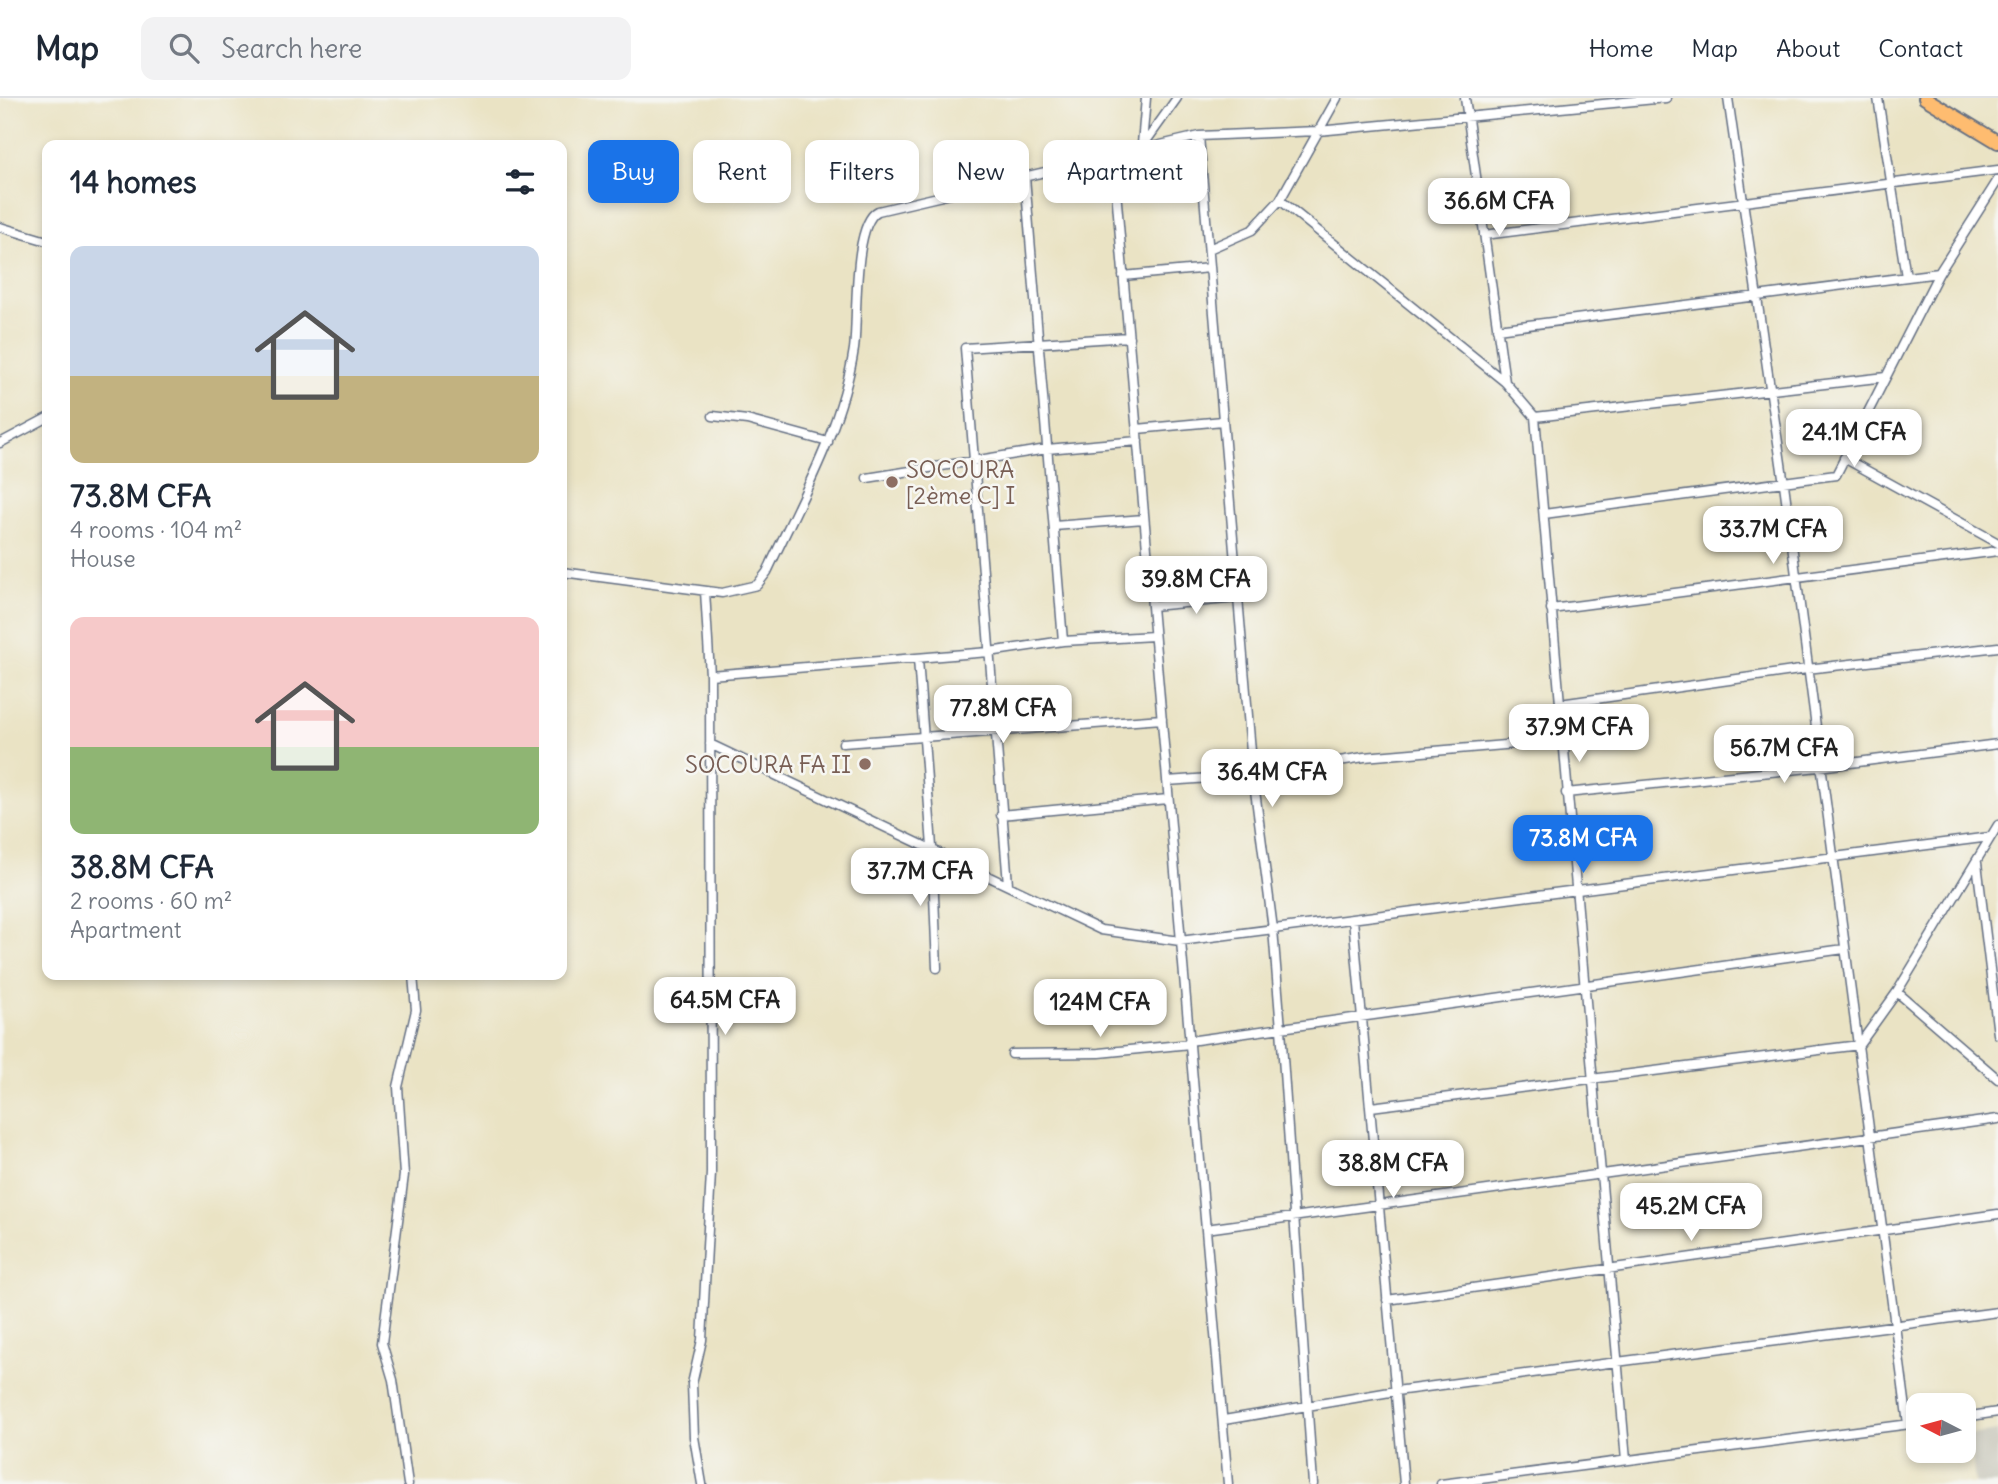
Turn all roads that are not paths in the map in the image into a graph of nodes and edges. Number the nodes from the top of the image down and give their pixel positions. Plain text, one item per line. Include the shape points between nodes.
1 (1146, 98) edge
2 (1177, 98) edge
3 (1337, 98) edge
4 (1465, 98) edge
5 (1666, 98) edge
6 (1728, 98) edge
7 (1878, 98) edge
8 (1925, 98) edge
9 (1467, 117) junction
10 (1318, 131) junction
11 (1199, 136) junction
12 (1143, 140) edge
13 (1147, 140) edge
14 (1178, 140) edge
15 (1998, 142) edge
16 (1998, 170) edge
17 (1998, 180) edge
18 (1891, 184) junction
19 (933, 198) edge
20 (1280, 200) junction
21 (1028, 203) edge
22 (1117, 203) edge
23 (1742, 203) junction
24 (0, 227) edge
25 (1484, 235) junction
26 (42, 240) edge
27 (1209, 249) junction
28 (1210, 268) junction
29 (1939, 273) junction
30 (1123, 276) junction
31 (1906, 278) junction
32 (1755, 296) junction
33 (1497, 329) junction
34 (1129, 337) junction
35 (1041, 342) junction
36 (1886, 376) junction
37 (1505, 382) junction
38 (1768, 390) junction
39 (713, 416) dead end
40 (1535, 417) junction
41 (42, 421) edge
42 (1223, 421) junction
43 (1136, 429) junction
44 (1138, 440) junction
45 (828, 442) junction
46 (0, 443) edge
47 (1047, 449) junction
48 (1844, 458) junction
49 (974, 459) junction
50 (867, 478) dead end
51 (1784, 484) junction
52 (1544, 514) junction
53 (1144, 519) junction
54 (1054, 526) junction
55 (1998, 542) edge
56 (1998, 551) edge
57 (567, 573) edge
58 (1796, 577) junction
59 (705, 591) junction
60 (1238, 598) junction
61 (1152, 606) junction
62 (1551, 609) junction
63 (1154, 636) junction
64 (1063, 642) junction
65 (1998, 648) edge
66 (989, 652) junction
67 (918, 659) junction
68 (1807, 669) junction
69 (710, 675) junction
70 (1560, 704) junction
71 (1162, 719) junction
72 (994, 732) junction
73 (922, 737) junction
74 (1563, 740) junction
75 (843, 743) dead end
76 (710, 744) junction
77 (1998, 744) edge
78 (1819, 767) junction
79 (1253, 775) junction
80 (1167, 781) junction
81 (1566, 793) junction
82 (1168, 799) junction
83 (1001, 815) junction
84 (1998, 825) edge
85 (1990, 837) junction
86 (932, 847) junction
87 (1831, 858) junction
88 (1977, 863) junction
89 (1008, 884) junction
90 (1576, 890) junction
91 (1353, 919) junction
92 (1273, 929) junction
93 (1180, 941) junction
94 (1844, 949) junction
95 (937, 968) dead end
96 (413, 980) edge
97 (1584, 985) junction
98 (1897, 992) junction
99 (1362, 1017) junction
100 (1281, 1029) junction
101 (1998, 1034) edge
102 (1190, 1043) junction
103 (1858, 1045) junction
104 (1012, 1054) dead end
105 (1592, 1079) junction
106 (1998, 1079) edge
107 (1371, 1107) junction
108 (1998, 1119) edge
109 (1869, 1137) junction
110 (1601, 1174) junction
111 (1378, 1205) junction
112 (1998, 1214) edge
113 (1294, 1217) junction
114 (1206, 1229) junction
115 (1882, 1230) junction
116 (1609, 1269) junction
117 (1387, 1300) junction
118 (1998, 1312) edge
119 (1895, 1324) junction
120 (1617, 1364) junction
121 (1396, 1391) junction
122 (1908, 1393) edge
123 (1305, 1405) junction
124 (1998, 1412) edge
125 (1976, 1415) edge
126 (1224, 1420) junction
127 (1906, 1424) edge
128 (1626, 1460) junction
129 (408, 1484) edge
130 (702, 1484) edge
131 (1228, 1484) edge
132 (1312, 1484) edge
133 (1404, 1484) edge
134 (1441, 1484) edge

1 - 12 street
2 - 13 street
3 - 10 street
4 - 9 street
5 - 9 street
6 - 23 street
7 - 18 street
8 - 15 main road
9 - 10 street
9 - 25 street
10 - 11 street
10 - 20 street
11 - 14 street
11 - 27 street
16 - 18 street
17 - 29 street
18 - 23 street
18 - 31 street
19 - 45 street via 878,211 869,218 857,279 854,348
20 - 27 street via 1252,230
20 - 37 street
21 - 35 street
22 - 30 street
23 - 25 street
23 - 32 street
24 - 26 street
25 - 33 street
27 - 28 street
28 - 30 street
28 - 42 street
29 - 31 street
29 - 36 street
30 - 34 street
31 - 32 street
32 - 33 street
32 - 38 street
33 - 37 street
34 - 35 street
34 - 43 street
35 - 47 street
35 - 49 street via 965,348
36 - 38 street
36 - 48 street
37 - 40 street
38 - 40 street
38 - 51 street
39 - 45 street via 747,420
40 - 52 street
41 - 46 street
42 - 43 street
42 - 60 street
43 - 44 street
44 - 47 street
44 - 53 street
45 - 59 street via 757,585 732,593
47 - 49 street
47 - 54 street
48 - 51 street via 1836,475
48 - 55 street
49 - 50 street
49 - 66 street
51 - 52 street
51 - 58 street
52 - 62 street
53 - 54 street
53 - 61 street
54 - 64 street
56 - 58 street
57 - 59 street
58 - 62 street
58 - 68 street
59 - 69 street
60 - 61 street
60 - 79 street
61 - 63 street
62 - 70 street
63 - 64 street
63 - 71 street
64 - 66 street
65 - 68 street
66 - 67 street
66 - 72 street
67 - 69 street
67 - 73 street
68 - 70 street
68 - 78 street
69 - 76 street
70 - 74 street
71 - 72 street
71 - 80 street
72 - 73 street
72 - 83 street
73 - 75 street
73 - 86 street
74 - 79 street via 1364,757
74 - 81 street
76 - 86 street
76 - 130 street via 711,1172 702,1340 692,1384
77 - 78 street
78 - 81 street
78 - 87 street
79 - 80 street
79 - 92 street
80 - 82 street
81 - 90 street
82 - 83 street
82 - 93 street
83 - 89 street
84 - 85 street
85 - 87 street
85 - 88 street
86 - 89 street
86 - 95 street
87 - 90 street
87 - 94 street
88 - 98 street
88 - 101 street
89 - 93 street via 1101,930
90 - 91 street
90 - 97 street
91 - 92 street
91 - 99 street
92 - 93 street
92 - 100 street
93 - 102 street
94 - 97 street
94 - 103 street
96 - 129 street via 416,1010 398,1087 404,1175 382,1343 393,1380
97 - 99 street
97 - 105 street
98 - 103 street
98 - 106 street
99 - 100 street
99 - 107 street
100 - 102 street
100 - 113 street
102 - 104 street via 1099,1053
102 - 114 street
103 - 105 street
103 - 109 street
105 - 107 street
105 - 110 street
107 - 111 street
108 - 109 street
109 - 110 street
109 - 115 street
110 - 111 street
110 - 116 street
111 - 113 street
111 - 117 street
112 - 115 street
113 - 114 street
113 - 123 street
114 - 126 street
115 - 116 street
115 - 119 street
116 - 117 street
116 - 120 street
117 - 121 street
118 - 119 street
119 - 120 street
119 - 122 street
120 - 121 street
120 - 128 street
121 - 123 street
121 - 133 street
123 - 126 street
123 - 132 street
124 - 125 street
126 - 131 street
127 - 128 street
128 - 134 street

